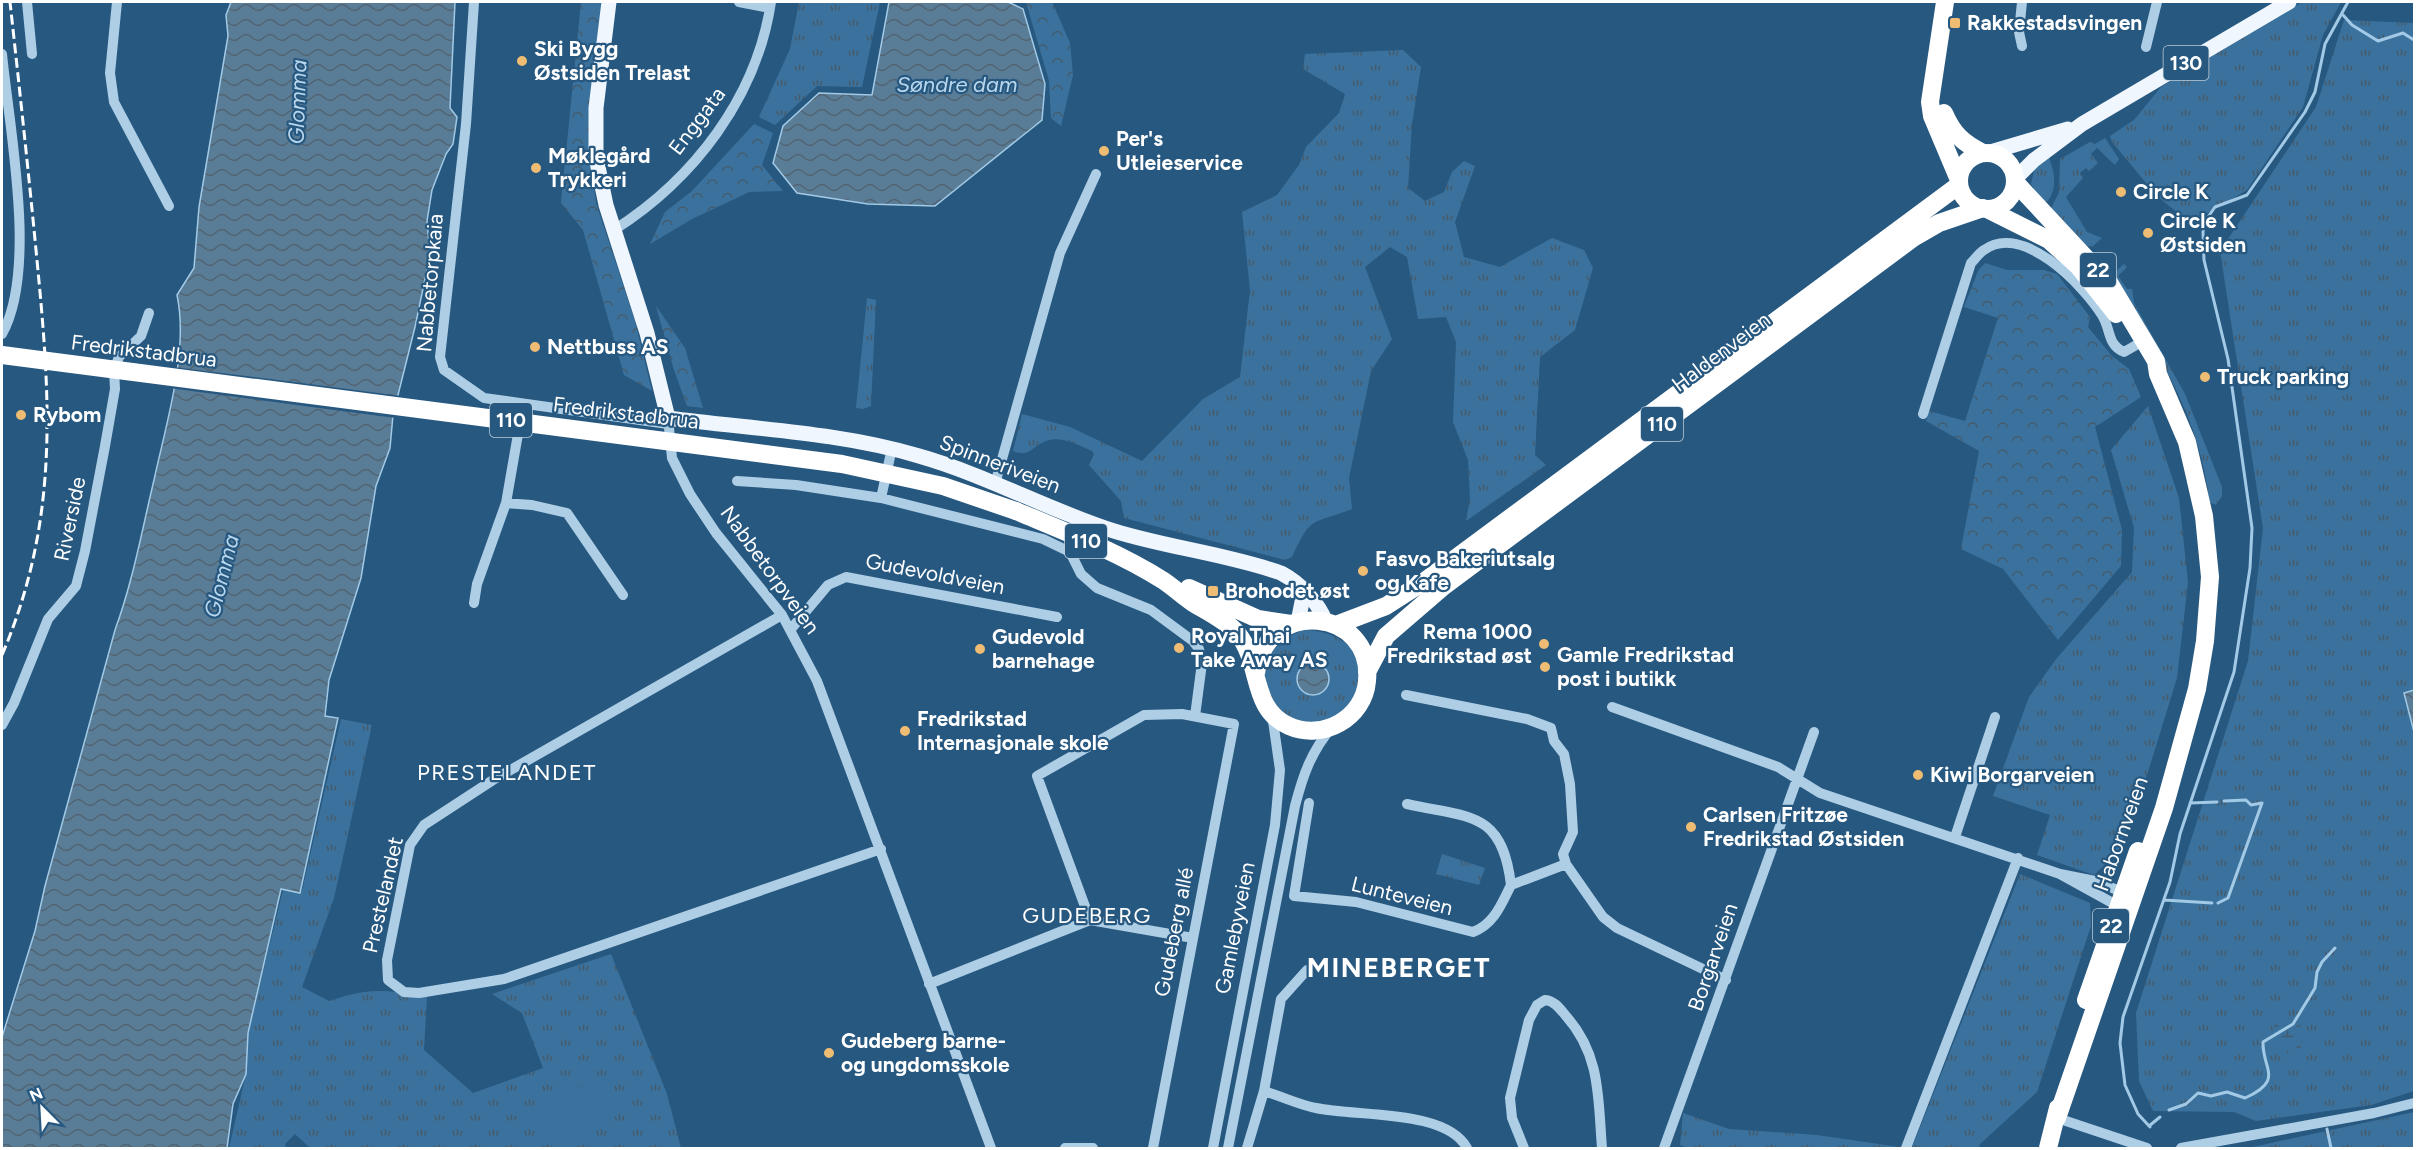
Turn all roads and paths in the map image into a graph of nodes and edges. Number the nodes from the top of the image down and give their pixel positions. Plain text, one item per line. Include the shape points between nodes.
1 (27, 2) edge
2 (117, 2) edge
3 (474, 2) edge
4 (609, 2) edge
5 (739, 2) edge
6 (1946, 2) edge
7 (2022, 2) edge
8 (2157, 2) edge
9 (2289, 2) edge
10 (770, 5) edge
11 (2022, 46) dead end
12 (2146, 47) dead end
13 (2, 54) edge
14 (32, 54) dead end
15 (1934, 80) junction
16 (2082, 124) junction
17 (1985, 153) junction
18 (1096, 174) dead end
19 (2014, 181) junction
20 (1959, 182) junction
21 (169, 206) dead end
22 (1985, 209) junction
23 (614, 230) junction
24 (149, 313) dead end
25 (2, 334) edge
26 (2142, 342) junction
27 (2, 355) edge
28 (523, 405) junction
29 (1923, 414) dead end
30 (668, 421) junction
31 (892, 448) junction
32 (736, 481) dead end
33 (995, 484) junction
34 (881, 498) junction
35 (507, 503) junction
36 (1160, 579) junction
37 (1304, 592) junction
38 (623, 595) dead end
39 (474, 603) dead end
40 (782, 615) junction
41 (1057, 617) dead end
42 (1294, 623) junction
43 (1331, 623) junction
44 (791, 628) junction
45 (1367, 672) junction
46 (1256, 673) junction
47 (1406, 695) dead end
48 (1612, 707) dead end
49 (1272, 714) junction
50 (1195, 716) junction
51 (1995, 717) dead end
52 (2, 725) edge
53 (1332, 727) junction
54 (1814, 732) dead end
55 (1798, 778) junction
56 (1309, 803) dead end
57 (1407, 804) dead end
58 (1955, 837) junction
59 (881, 849) junction
60 (2018, 858) junction
61 (1566, 864) junction
62 (2060, 874) junction
63 (1510, 885) junction
64 (2124, 900) junction
65 (1090, 920) junction
66 (1193, 938) junction
67 (1307, 970) dead end
68 (1726, 980) junction
69 (929, 984) junction
70 (1264, 1091) junction
71 (2415, 1103) edge
72 (2057, 1118) junction
73 (991, 1149) edge
74 (1065, 1149) edge
75 (1093, 1149) edge
76 (1153, 1149) edge
77 (1213, 1149) edge
78 (1228, 1149) edge
79 (1247, 1149) edge
80 (1467, 1149) edge
81 (1524, 1149) edge
82 (1602, 1149) edge
83 (1664, 1149) edge
84 (1906, 1149) edge
85 (2048, 1149) edge
86 (2147, 1149) edge
87 (2181, 1149) edge

1 - 14 street
2 - 21 street via 110,66 114,102
3 - 28 street, Nabbetorpkaia via 466,124 440,357 444,370 484,398
4 - 23 main road, Nabbetorpveien via 596,136 600,180
5 - 10 street, Enggata
6 - 15 highway
7 - 11 street
8 - 12 street
9 - 16 main road, 130
10 - 23 street, Enggata via 756,62 720,129 658,196
13 - 25 street via 21,243 14,297
15 - 17 highway via 1953,131 1964,143
15 - 20 highway via 1932,116
16 - 17 main road, 130
16 - 19 main road, 130 via 2034,160
17 - 19 highway via 2006,161
17 - 20 highway, 110 via 1966,162
18 - 33 street via 1053,275
19 - 22 highway, 110 via 2006,201
19 - 26 highway, Habornveien / 22 via 2110,284
20 - 22 highway via 1965,199
20 - 43 highway, Haldenveien / 110 via 1416,588 1386,606
22 - 26 highway, Habornveien / 22 via 2049,240 2072,260
22 - 45 highway, Haldenveien / 110 via 1939,223 1913,238 1444,586 1386,636
23 - 30 main road, Nabbetorpveien
24 - 52 street, Riverside via 141,336 120,357 114,370 109,423 76,585 48,619
26 - 29 street via 2124,352 2116,349 2102,314 2059,267 2024,246 1997,244 1984,249 1971,263
26 - 64 highway, Habornveien / 22 via 2179,419 2197,476 2210,576 2209,611 2202,665 2177,768
27 - 36 highway, Fredrikstadbrua / 110, bridge via 878,470 943,486 1016,511 1102,548
28 - 30 street, Nabbetorpkaia
28 - 35 street
30 - 31 main road, Spinneriveien
30 - 40 street, Nabbetorpveien via 672,458 690,494
31 - 33 main road, Spinneriveien
31 - 34 street
32 - 34 street via 796,485
33 - 37 main road, Spinneriveien via 1113,531 1269,568 1294,580
34 - 50 street via 1043,539 1070,552 1081,574 1097,588 1151,610 1199,649 1202,663
35 - 38 street via 567,513
35 - 39 street via 477,584
36 - 42 highway, 110 via 1258,619
36 - 46 highway, 110 via 1238,634
37 - 42 main road
37 - 43 main road, Spinneriveien
40 - 44 street, Nabbetorpveien
40 - 59 street, Prestelandet via 493,780 424,825 410,845 387,960 388,980 404,992 419,993 504,979
41 - 44 street, Gudevoldveien via 846,577 828,585
42 - 43 highway, 110
42 - 46 highway via 1266,643
43 - 45 highway, 110 via 1358,644
44 - 59 street, Nabbetorpveien via 817,681
45 - 53 highway, 110 via 1361,702 1346,719
46 - 49 highway, 110 via 1260,695
47 - 61 street via 1527,719 1551,728 1554,741 1564,754 1570,784 1573,832 1563,854
48 - 55 street via 1778,767
49 - 53 highway via 1296,729 1318,731
49 - 77 street, Gamlebyveien via 1280,770 1275,825
50 - 65 street via 1144,715 1037,776
50 - 66 street, Gudeberg allé via 1234,724
51 - 58 street
53 - 78 street, Gamlebyveien via 1305,766 1294,806
54 - 55 street, Borgarveien
55 - 58 street via 1820,793
55 - 68 street, Borgarveien
56 - 63 street, Lunteveien via 1294,896 1356,902 1473,932 1496,915
57 - 63 street via 1471,818 1490,827 1502,847
58 - 60 street
59 - 69 street, Nabbetorpveien
60 - 62 street
60 - 84 street
61 - 63 street
61 - 68 street via 1603,917 1617,928
62 - 64 street
62 - 64 street via 2067,873
64 - 72 highway, Habornveien / 22
65 - 66 street
65 - 69 street
66 - 76 street, Gudeberg allé
67 - 70 street via 1281,999
68 - 83 street, Borgarveien
69 - 73 street, Nabbetorpveien
70 - 79 street
70 - 80 street via 1316,1108 1408,1119 1446,1128 1461,1138
71 - 87 street
72 - 85 highway, Habornveien / 22
72 - 86 street
74 - 75 street
81 - 82 street via 1512,1118 1510,1098 1529,1020 1537,1005 1545,1000 1557,1005 1578,1030 1590,1053

